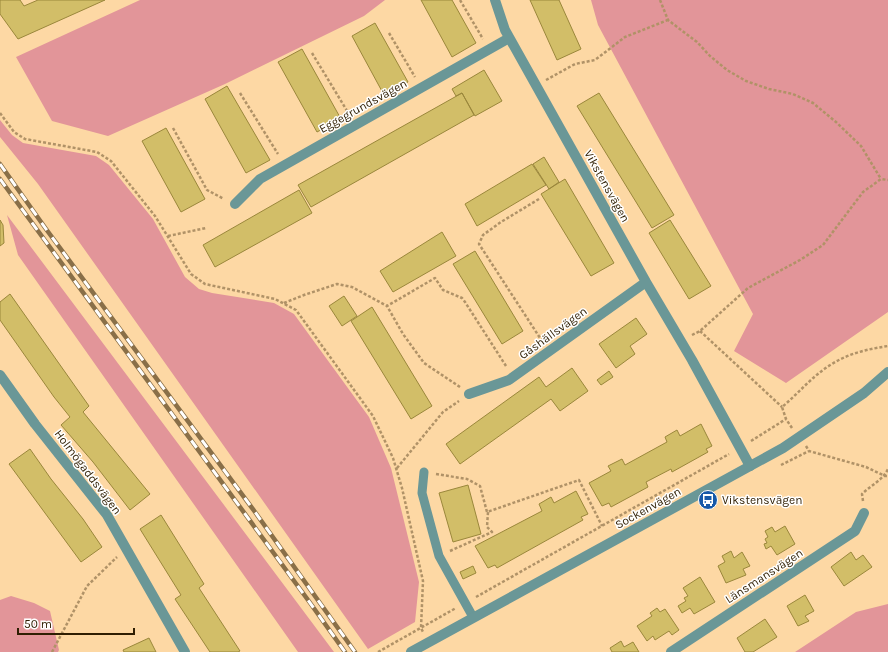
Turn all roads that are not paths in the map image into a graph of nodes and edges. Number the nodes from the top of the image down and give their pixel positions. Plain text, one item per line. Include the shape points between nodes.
1 (494, 0) edge
2 (509, 38) junction
3 (236, 204) road end
4 (646, 282) junction
5 (888, 372) edge
6 (0, 375) edge
7 (469, 394) road end
8 (750, 466) junction
9 (424, 472) road end
10 (864, 513) road end
11 (473, 617) junction
12 (185, 652) edge
13 (411, 652) edge
14 (672, 652) edge

1 - 2 street, Vikstensvägen
2 - 3 street, Eggegrundsvägen via 260,179
2 - 4 street, Vikstensvägen
4 - 7 street, Gåshällsvägen via 513,378
4 - 8 street, Vikstensvägen
5 - 8 street, Sockenvägen via 864,393 783,448
6 - 12 street, Holmögaddsvägen via 107,515
8 - 11 street, Sockenvägen
9 - 11 lane via 422,494 439,556
10 - 14 street, Länsmansvägen via 855,531
11 - 13 street, Sockenvägen

